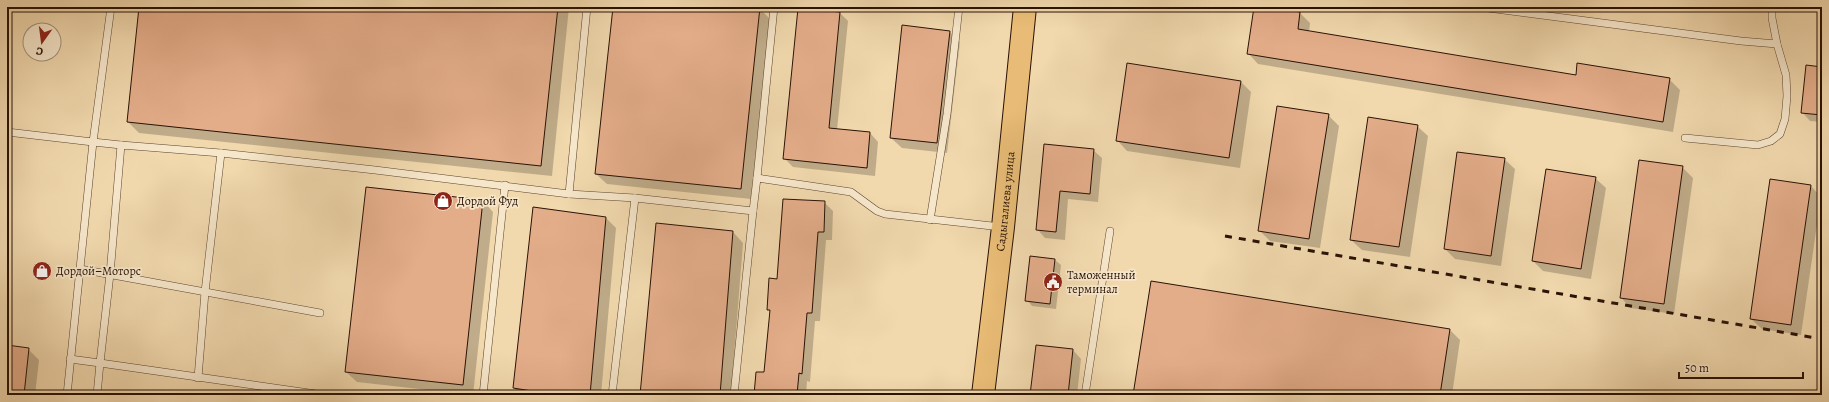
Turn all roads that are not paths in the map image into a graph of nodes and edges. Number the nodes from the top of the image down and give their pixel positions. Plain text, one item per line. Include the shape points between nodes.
1 (111, 7) edge
2 (587, 7) edge
3 (774, 7) edge
4 (959, 7) edge
5 (1025, 7) edge
6 (1480, 7) edge
7 (1772, 7) edge
8 (1777, 44) junction
9 (7, 132) edge
10 (1685, 138) dead end
11 (93, 142) junction
12 (121, 145) junction
13 (221, 153) junction
14 (757, 178) junction
15 (505, 186) junction
16 (569, 194) junction
17 (634, 198) junction
18 (753, 211) junction
19 (930, 220) junction
20 (1003, 227) junction
21 (1110, 231) dead end
22 (80, 269) junction
23 (110, 274) junction
24 (205, 292) junction
25 (320, 313) dead end
26 (70, 359) junction
27 (100, 363) junction
28 (198, 378) junction
29 (67, 395) edge
30 (97, 395) edge
31 (323, 395) edge
32 (483, 395) edge
33 (612, 395) edge
34 (734, 395) edge
35 (983, 395) edge
36 (1084, 395) edge

1 - 11 lane
2 - 16 lane
3 - 14 lane
4 - 19 lane via 947,114
5 - 20 main road, Садыгалиева улица
6 - 8 lane
7 - 8 lane
8 - 10 lane via 1786,75 1787,96 1785,119 1780,134 1771,141 1758,145
9 - 11 lane
11 - 12 lane
11 - 22 lane
12 - 13 lane
12 - 23 lane
13 - 15 lane
13 - 24 lane
14 - 18 lane
14 - 19 lane via 846,190 885,214
15 - 16 lane
15 - 32 lane
16 - 17 lane
17 - 18 lane
17 - 33 lane
18 - 34 lane
19 - 20 lane
20 - 35 main road, Садыгалиева улица
21 - 36 lane
22 - 23 lane
22 - 26 lane
23 - 24 lane
23 - 27 lane
24 - 25 lane
24 - 28 lane
26 - 27 lane
26 - 29 lane
27 - 28 lane
27 - 30 lane
28 - 31 lane

